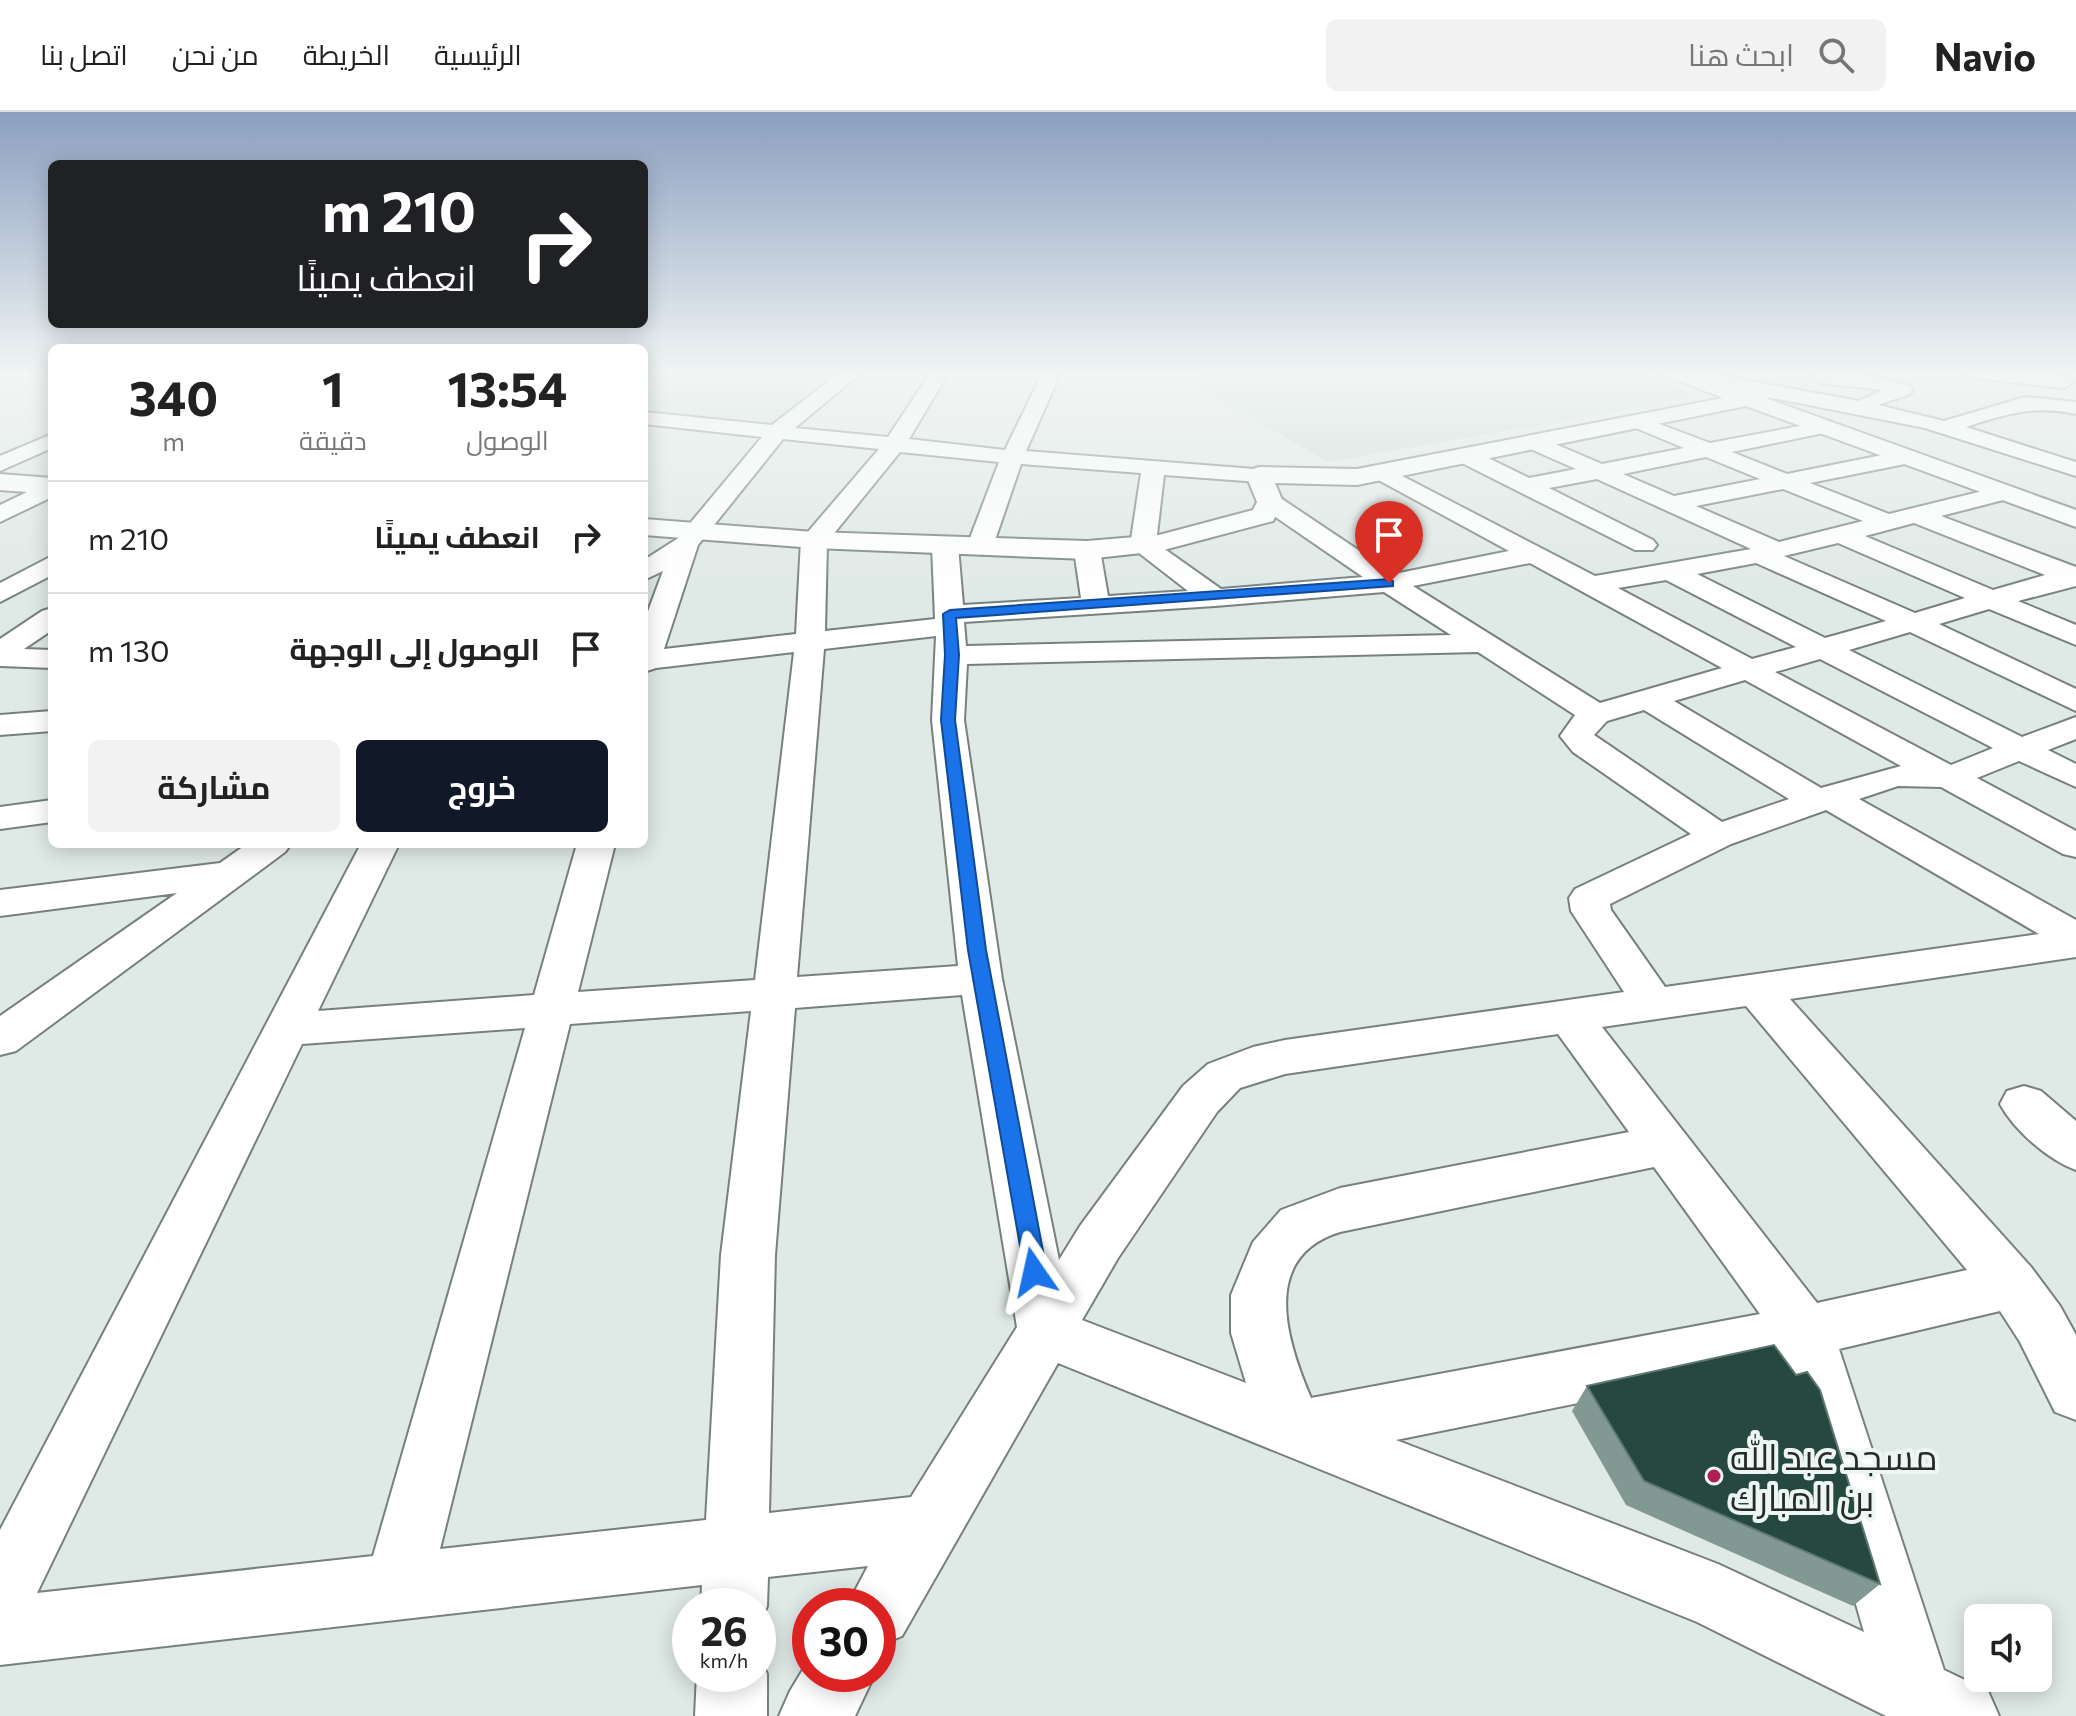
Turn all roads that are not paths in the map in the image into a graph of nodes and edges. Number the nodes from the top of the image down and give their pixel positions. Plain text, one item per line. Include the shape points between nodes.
1 (37, 447) edge
2 (765, 447) edge
3 (893, 447) edge
4 (921, 447) edge
5 (1017, 447) edge
6 (1510, 447) edge
7 (1546, 447) edge
8 (1702, 447) edge
9 (1712, 447) edge
10 (1880, 447) edge
11 (1900, 447) edge
12 (2008, 447) edge
13 (2074, 447) edge
14 (1705, 448) junction
15 (1466, 456) junction
16 (2036, 456) junction
17 (1012, 457) junction
18 (1907, 457) junction
19 (0, 464) edge
20 (1153, 469) junction
21 (2076, 469) edge
22 (1602, 470) junction
23 (1381, 472) junction
24 (1259, 475) junction
25 (1783, 480) junction
26 (0, 482) edge
27 (48, 486) edge
28 (1525, 486) junction
29 (48, 488) edge
30 (2003, 493) junction
31 (1270, 502) junction
32 (1674, 503) junction
33 (2076, 508) edge
34 (0, 515) edge
35 (1918, 516) junction
36 (2076, 519) edge
37 (1889, 523) junction
38 (1720, 526) junction
39 (648, 528) edge
40 (1842, 535) junction
41 (690, 537) junction
42 (814, 540) junction
43 (1644, 545) junction
44 (963, 546) junction
45 (1143, 546) junction
46 (1087, 550) junction
47 (1767, 552) junction
48 (1575, 564) junction
49 (48, 566) edge
50 (648, 568) edge
51 (1670, 571) junction
52 (2075, 576) edge
53 (1389, 583) junction
54 (0, 594) edge
55 (1215, 598) junction
56 (1993, 601) junction
57 (1096, 605) junction
58 (48, 620) edge
59 (1912, 622) junction
60 (951, 632) junction
61 (2076, 636) edge
62 (1483, 643) junction
63 (48, 644) edge
64 (810, 644) junction
65 (1824, 648) junction
66 (3, 649) edge
67 (648, 650) edge
68 (48, 658) edge
69 (648, 661) edge
70 (1747, 671) junction
71 (1648, 699) junction
72 (2076, 701) edge
73 (1596, 714) junction
74 (48, 721) edge
75 (0, 725) edge
76 (2076, 727) edge
77 (2018, 748) junction
78 (1950, 777) junction
79 (2076, 777) edge
80 (1823, 799) junction
81 (48, 812) edge
82 (0, 818) edge
83 (1718, 836) junction
84 (2076, 846) edge
85 (267, 848) edge
86 (378, 848) edge
87 (595, 848) edge
88 (235, 873) junction
89 (0, 903) edge
90 (2076, 941) edge
91 (981, 979) junction
92 (1756, 989) junction
93 (775, 996) junction
94 (1654, 1004) junction
95 (552, 1010) junction
96 (1569, 1016) junction
97 (9, 1028) edge
98 (286, 1029) junction
99 (2024, 1104) dead end
100 (1663, 1145) junction
101 (2076, 1150) edge
102 (2012, 1284) junction
103 (1805, 1331) junction
104 (1046, 1332) junction
105 (2076, 1392) edge
106 (1295, 1431) junction
107 (929, 1527) junction
108 (735, 1577) edge
109 (397, 1587) junction
110 (892, 1588) edge
111 (0, 1598) edge
112 (0, 1631) edge
113 (732, 1692) edge
114 (829, 1692) edge
115 (1933, 1709) edge
116 (731, 1716) edge
117 (815, 1716) edge

1 - 19 street
2 - 41 street
3 - 42 street
4 - 17 street
5 - 17 street
6 - 15 main road
7 - 22 street
8 - 14 street
9 - 14 street
10 - 18 main road
11 - 33 main road
12 - 16 street
13 - 16 street
14 - 22 street
14 - 25 street
15 - 23 main road
15 - 28 street
16 - 21 street
17 - 20 street
17 - 44 street
18 - 25 street
18 - 30 main road
20 - 24 street
20 - 45 street
22 - 28 street
22 - 32 street
23 - 24 main road via 1333,478
23 - 48 street
24 - 31 main road
25 - 32 street
25 - 37 street
26 - 27 main road
28 - 43 street
29 - 34 street
30 - 35 street
30 - 36 main road
31 - 45 main road via 1263,515 1251,520
31 - 53 street
32 - 38 street
35 - 37 street
35 - 52 street
37 - 40 street
38 - 43 street
38 - 47 street
39 - 41 main road
40 - 47 street
40 - 56 street
41 - 42 main road
41 - 50 street
41 - 67 street
42 - 44 main road
42 - 64 street
43 - 48 street
44 - 46 main road
44 - 60 street
45 - 46 main road
45 - 55 street
46 - 57 street
47 - 51 street
47 - 59 street
48 - 51 street
48 - 53 street
48 - 70 street
49 - 54 street
51 - 65 street
52 - 56 street
53 - 55 street
53 - 62 street
55 - 57 street
56 - 59 street
56 - 61 street
57 - 60 street
58 - 66 street
59 - 65 street
59 - 72 street
60 - 62 street
60 - 64 street
60 - 91 street via 948,720
62 - 73 street
63 - 66 street
64 - 69 street
64 - 93 street
65 - 70 street
65 - 77 street
66 - 68 street
70 - 71 street
70 - 78 street
71 - 73 street
71 - 80 street
73 - 83 street via 1578,732 1585,745
74 - 75 street
76 - 77 street
77 - 78 street
77 - 79 street
78 - 80 street via 1895,776
78 - 84 street
80 - 83 street
80 - 90 street
81 - 82 street
83 - 94 street via 1589,898 1591,911
85 - 88 street
86 - 98 street
87 - 95 street
88 - 89 street
88 - 97 street
90 - 92 street
91 - 93 street
91 - 104 street
92 - 94 street
92 - 102 street
93 - 95 street
93 - 108 street via 748,1255
94 - 96 street
95 - 98 street
95 - 109 street
96 - 100 street
96 - 104 street via 1285,1057 1224,1076 1200,1099 1099,1242
98 - 111 street
99 - 101 street
100 - 103 street
100 - 106 street via 1340,1210 1293,1230 1260,1285 1257,1317
102 - 103 street
102 - 105 street
103 - 106 street
103 - 115 street
104 - 106 street
104 - 107 street
106 - 115 street via 1718,1597
107 - 108 street
107 - 110 street
108 - 109 street
109 - 112 street
113 - 116 street
114 - 117 street

